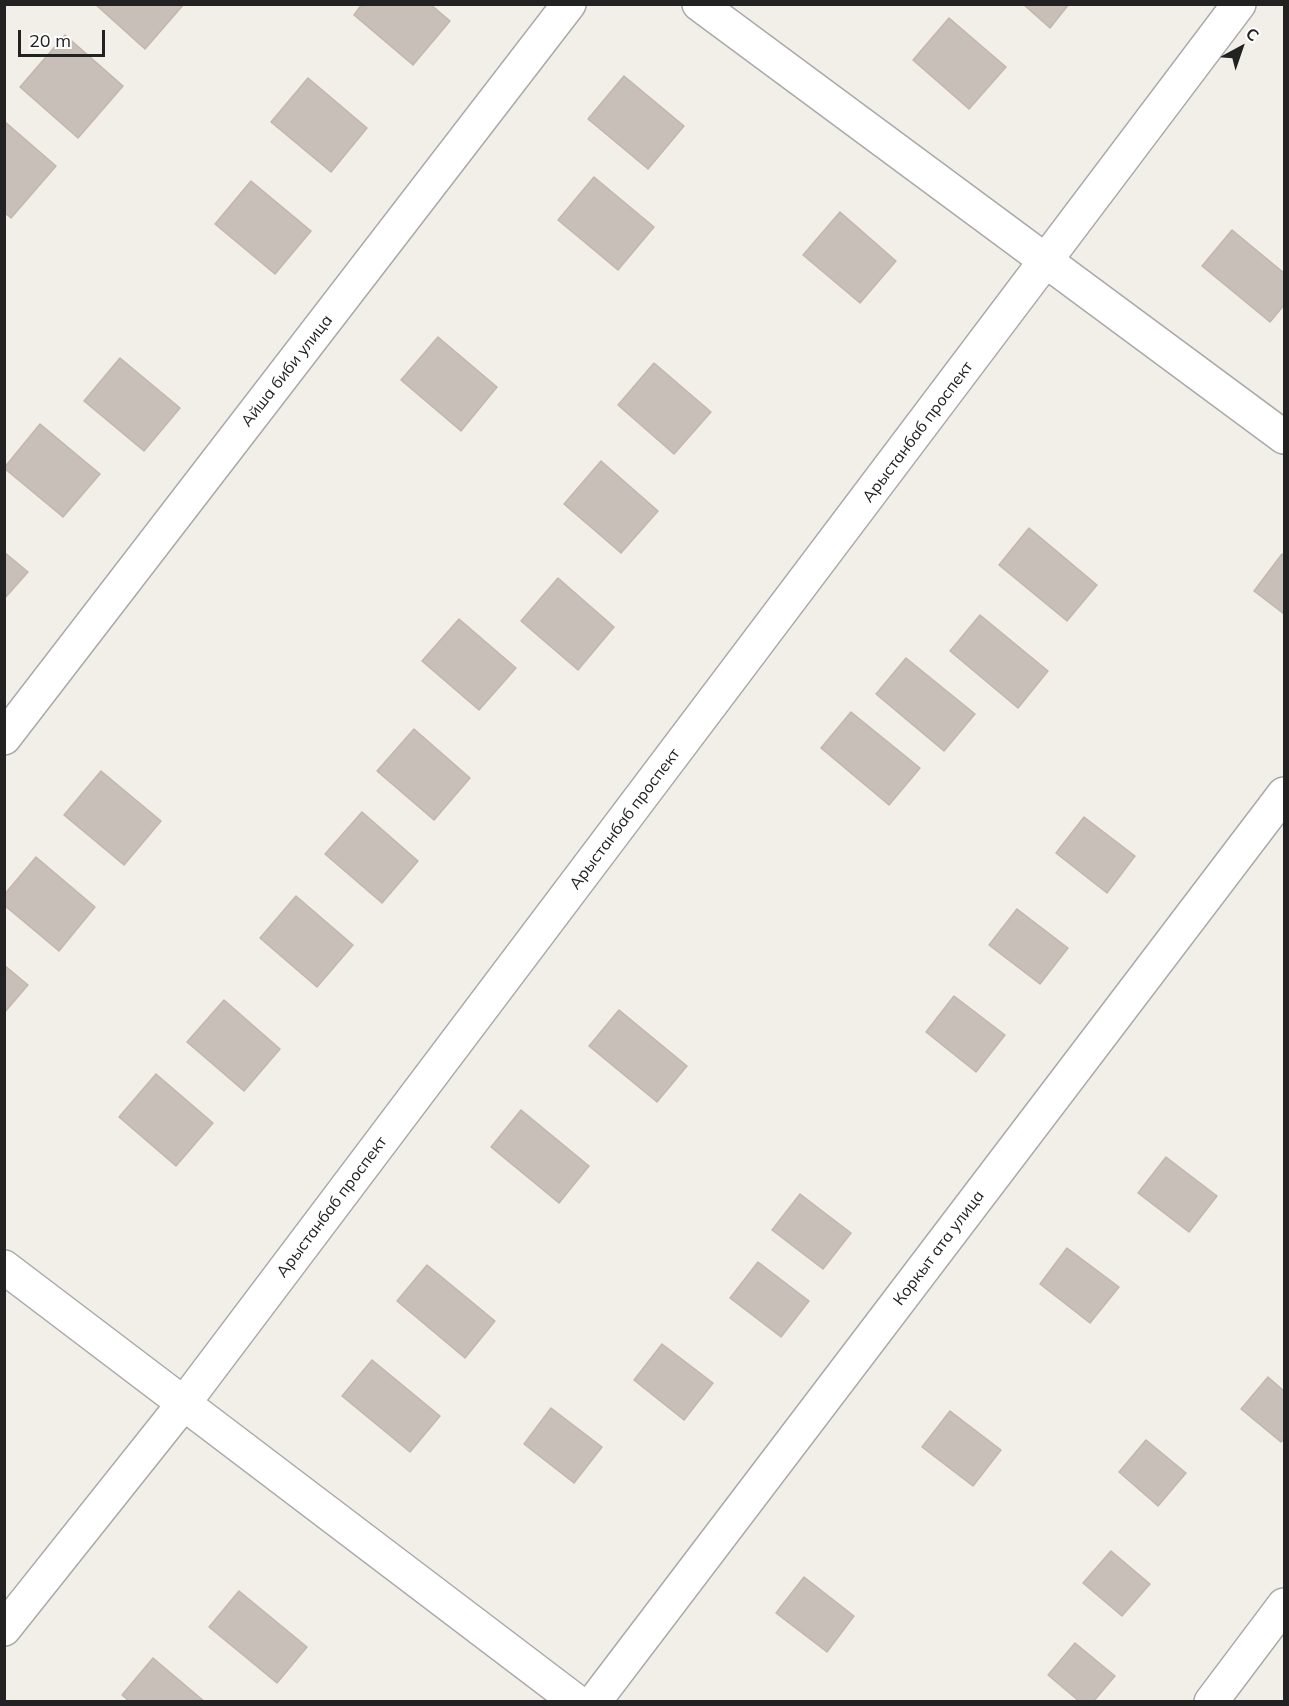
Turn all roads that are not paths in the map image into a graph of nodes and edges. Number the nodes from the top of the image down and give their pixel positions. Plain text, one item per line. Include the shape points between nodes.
1 (569, 4) edge
2 (699, 4) edge
3 (1239, 4) edge
4 (1047, 261) junction
5 (1284, 437) edge
6 (4, 738) edge
7 (1284, 794) edge
8 (4, 1268) edge
9 (184, 1403) junction
10 (1284, 1605) edge
11 (4, 1629) edge
12 (577, 1701) edge
13 (594, 1701) edge
14 (1211, 1701) edge

1 - 6 street, Айша биби улица
2 - 4 street
3 - 4 street, Арыстанбаб проспект
4 - 5 street
4 - 9 street, Арыстанбаб проспект
7 - 13 street, Коркыт ата улица
8 - 9 street
9 - 11 street, Арыстанбаб проспект
9 - 12 street
10 - 14 street

